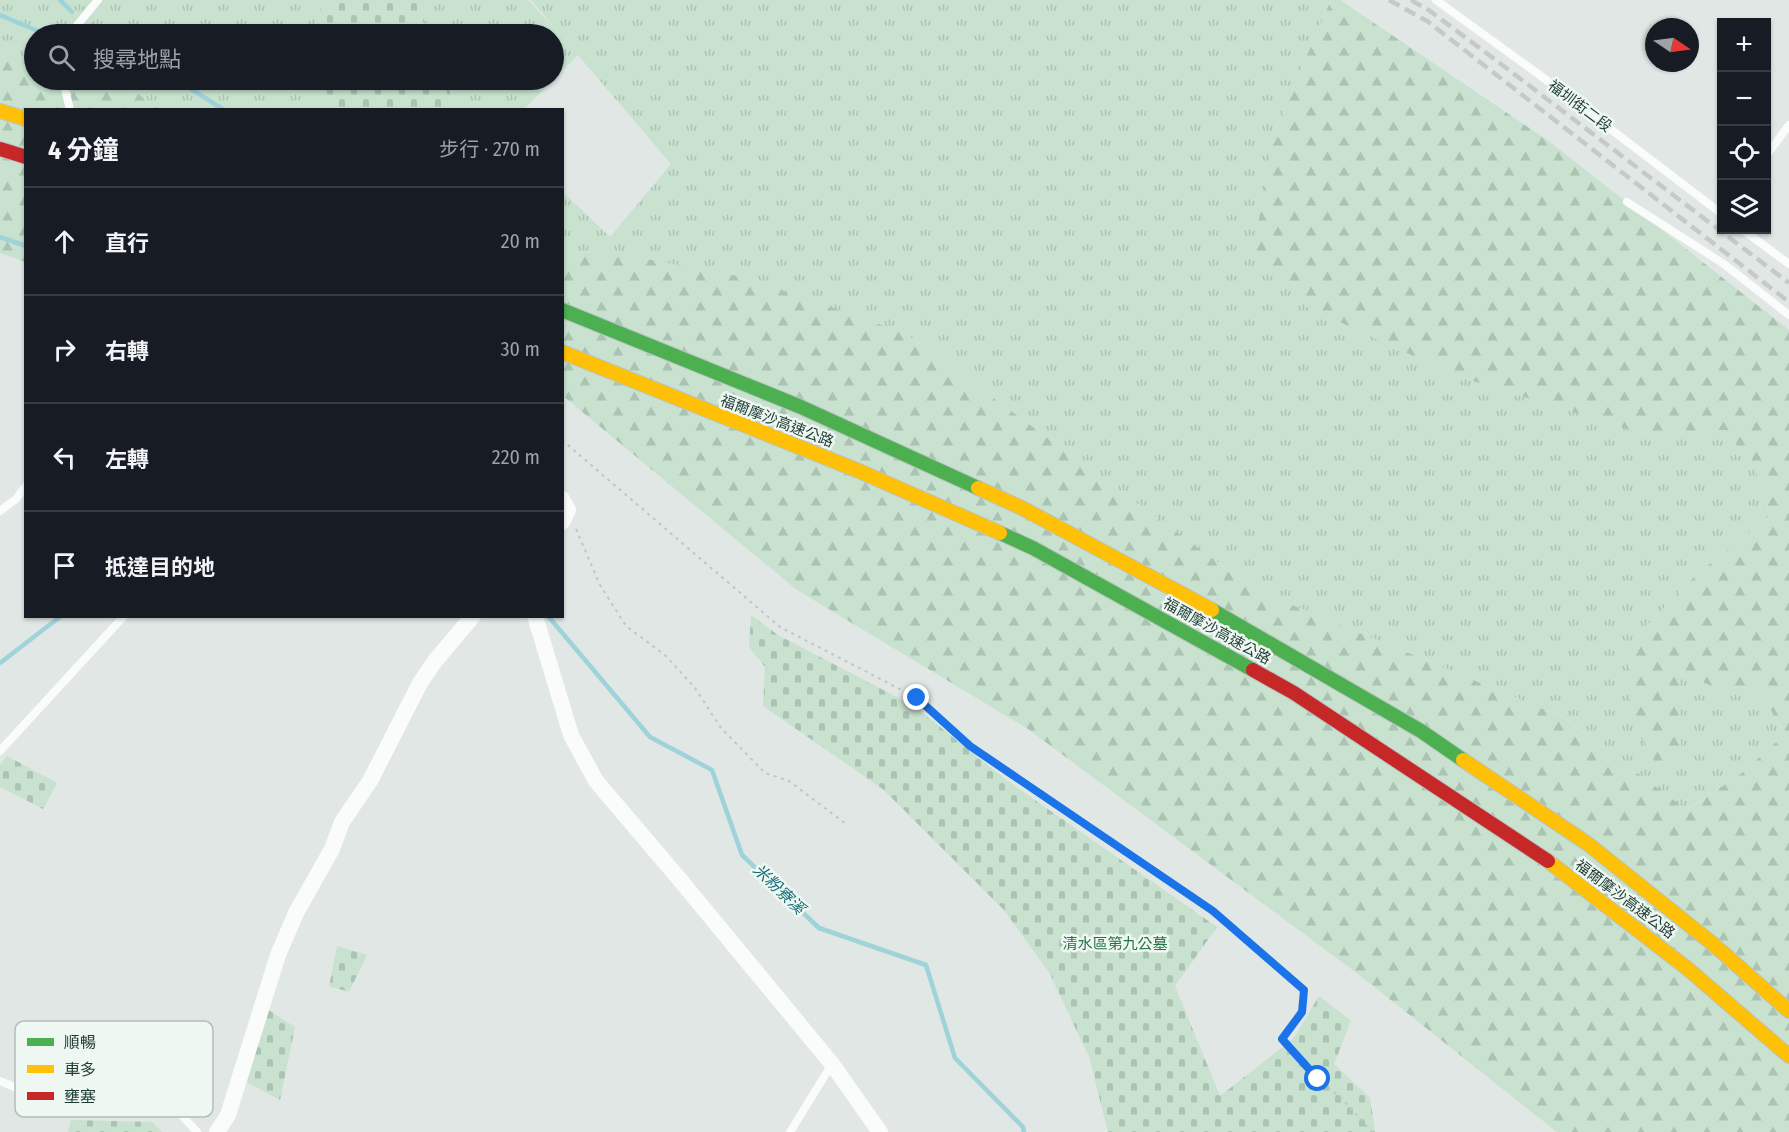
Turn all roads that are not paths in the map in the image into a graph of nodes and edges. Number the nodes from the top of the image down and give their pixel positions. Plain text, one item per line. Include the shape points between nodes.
1 (98, 0) edge
2 (1436, 0) edge
3 (78, 24) edge
4 (65, 90) edge
5 (70, 108) edge
6 (0, 111) edge
7 (24, 118) edge
8 (1789, 125) edge
9 (0, 149) edge
10 (1771, 150) edge
11 (24, 157) edge
12 (1627, 202) dead end
13 (1717, 210) edge
14 (1748, 234) edge
15 (1789, 264) edge
16 (564, 311) edge
17 (1789, 315) edge
18 (564, 353) edge
19 (24, 489) edge
20 (0, 511) edge
21 (122, 618) edge
22 (471, 618) edge
23 (536, 618) edge
24 (0, 751) edge
25 (1789, 1011) edge
26 (1789, 1056) edge
27 (832, 1064) junction
28 (0, 1082) edge
29 (15, 1088) edge
30 (183, 1117) edge
31 (197, 1132) edge
32 (217, 1132) edge
33 (790, 1132) edge
34 (880, 1132) edge

1 - 3 lane
2 - 13 lane, 福圳街二段
4 - 5 lane
6 - 7 highway
8 - 10 lane
9 - 11 highway
12 - 17 lane via 1724,264
14 - 15 lane
16 - 25 highway, 福爾摩沙高速公路 via 801,406 1022,508 1220,614 1421,731 1588,844
18 - 26 highway, 福爾摩沙高速公路 via 859,471 1033,548 1294,693 1542,856 1688,969
19 - 20 lane
21 - 24 lane
22 - 32 street via 420,683 296,913 278,955 228,1115
23 - 27 street via 572,735 596,781
27 - 33 lane
27 - 34 street
28 - 29 lane
30 - 31 lane

